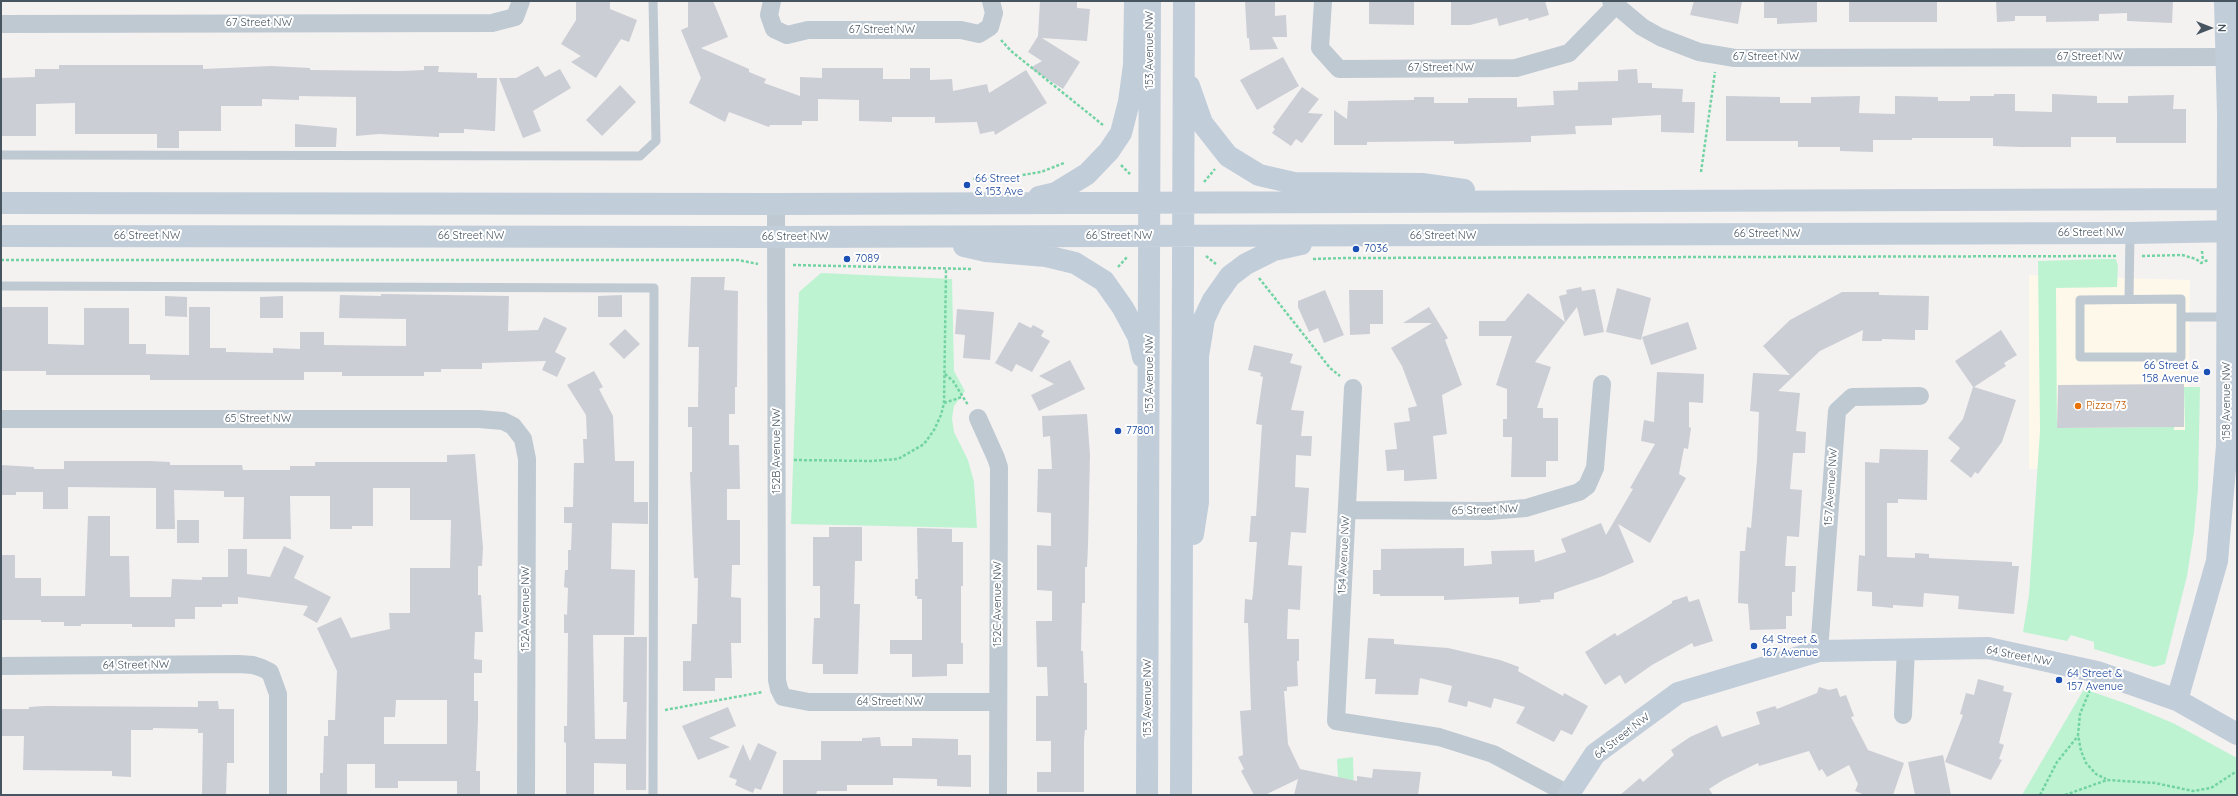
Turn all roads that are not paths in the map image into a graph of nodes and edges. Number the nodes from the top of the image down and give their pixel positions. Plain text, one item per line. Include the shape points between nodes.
1 (653, 1) edge
2 (772, 1) edge
3 (991, 1) edge
4 (1135, 1) edge
5 (1150, 1) edge
6 (1184, 1) edge
7 (1323, 1) edge
8 (2225, 1) edge
9 (1613, 4) edge
10 (518, 9) edge
11 (1, 24) edge
12 (1184, 47) junction
13 (2228, 57) junction
14 (1, 155) edge
15 (2233, 199) edge
16 (1546, 201) junction
17 (1150, 202) junction
18 (1183, 202) junction
19 (1, 203) edge
20 (1018, 203) junction
21 (776, 204) junction
22 (2232, 231) edge
23 (2130, 233) junction
24 (1, 236) edge
25 (926, 236) junction
26 (1150, 236) junction
27 (1183, 236) junction
28 (1333, 236) junction
29 (776, 237) junction
30 (1, 286) edge
31 (2129, 299) junction
32 (2181, 317) junction
33 (2227, 317) junction
34 (1602, 384) dead end
35 (1354, 388) road end
36 (1150, 392) junction
37 (1920, 396) dead end
38 (978, 418) road end
39 (1, 419) edge
40 (513, 426) joint
41 (2232, 436) edge
42 (1347, 510) junction
43 (1182, 617) junction
44 (1906, 648) junction
45 (1819, 651) junction
46 (1, 666) edge
47 (781, 693) joint
48 (2177, 700) junction
49 (998, 702) junction
50 (1903, 714) dead end
51 (1336, 721) joint
52 (2237, 734) edge
53 (278, 795) edge
54 (526, 795) edge
55 (653, 795) edge
56 (998, 795) edge
57 (1147, 795) edge
58 (1181, 795) edge
59 (1568, 795) edge

1 - 14 lane via 656,141 640,156
2 - 3 street, 67 Street NW via 769,15 774,29 787,35 808,30 961,30 979,34 990,27 994,13
4 - 20 main road via 1134,64 1130,102 1121,133 1110,152 1087,174 1056,193
5 - 17 main road, 153 Avenue NW
6 - 12 main road
7 - 9 street, 67 Street NW via 1320,48 1339,69 1516,68 1569,53
8 - 13 main road, 158 Avenue NW
9 - 13 street, 67 Street NW via 1660,38 1683,47 1735,58
10 - 11 street, 67 Street NW via 492,23
12 - 16 main road via 1190,87 1202,123 1228,156 1259,174 1294,183 1422,184
12 - 18 main road
13 - 15 main road, 158 Avenue NW
15 - 16 main road
15 - 22 main road, 158 Avenue NW
16 - 18 main road
17 - 18 main road
17 - 20 main road
17 - 26 main road, 153 Avenue NW
18 - 27 main road
19 - 21 main road
20 - 21 main road
21 - 29 street, 152B Avenue NW
22 - 23 main road, 66 Street NW
22 - 33 main road, 158 Avenue NW
23 - 28 main road, 66 Street NW
23 - 31 lane
24 - 29 main road, 66 Street NW
25 - 26 main road, 66 Street NW
25 - 29 main road, 66 Street NW
25 - 36 main road via 986,251 1046,256 1075,263 1104,281 1138,336
26 - 27 main road, 66 Street NW
26 - 36 main road, 153 Avenue NW
27 - 28 main road, 66 Street NW
27 - 43 main road
28 - 43 main road via 1274,250 1246,264 1230,276 1213,300 1204,319 1198,356 1198,502
29 - 47 street, 152B Avenue NW via 776,680
30 - 55 lane via 654,288
31 - 32 lane via 2181,299
31 - 32 lane via 2080,300 2080,357 2181,357
32 - 33 lane
33 - 41 main road, 158 Avenue NW
34 - 42 street, 65 Street NW via 1595,468 1587,486 1579,492 1526,508 1490,512
35 - 42 street, 154 Avenue NW
36 - 57 main road, 153 Avenue NW
37 - 45 street, 157 Avenue NW via 1852,397 1837,411
38 - 49 street, 152C Avenue NW via 998,467
39 - 40 street, 65 Street NW via 479,419 504,421
40 - 54 street, 152A Avenue NW via 522,439 527,459
41 - 48 main road, 158 Avenue NW via 2217,561
42 - 51 street, 154 Avenue NW
43 - 58 main road
44 - 45 main road, 64 Street NW
44 - 48 main road, 64 Street NW via 1988,648 2097,672
44 - 50 street
45 - 59 main road, 64 Street NW via 1678,693 1595,754
46 - 53 street, 64 Street NW via 239,664 253,665 270,672 278,694
47 - 49 street, 64 Street NW via 808,702
48 - 52 main road, 64 Street NW
49 - 56 street, 152C Avenue NW
51 - 59 street, 64 Street NW via 1439,736 1493,754

